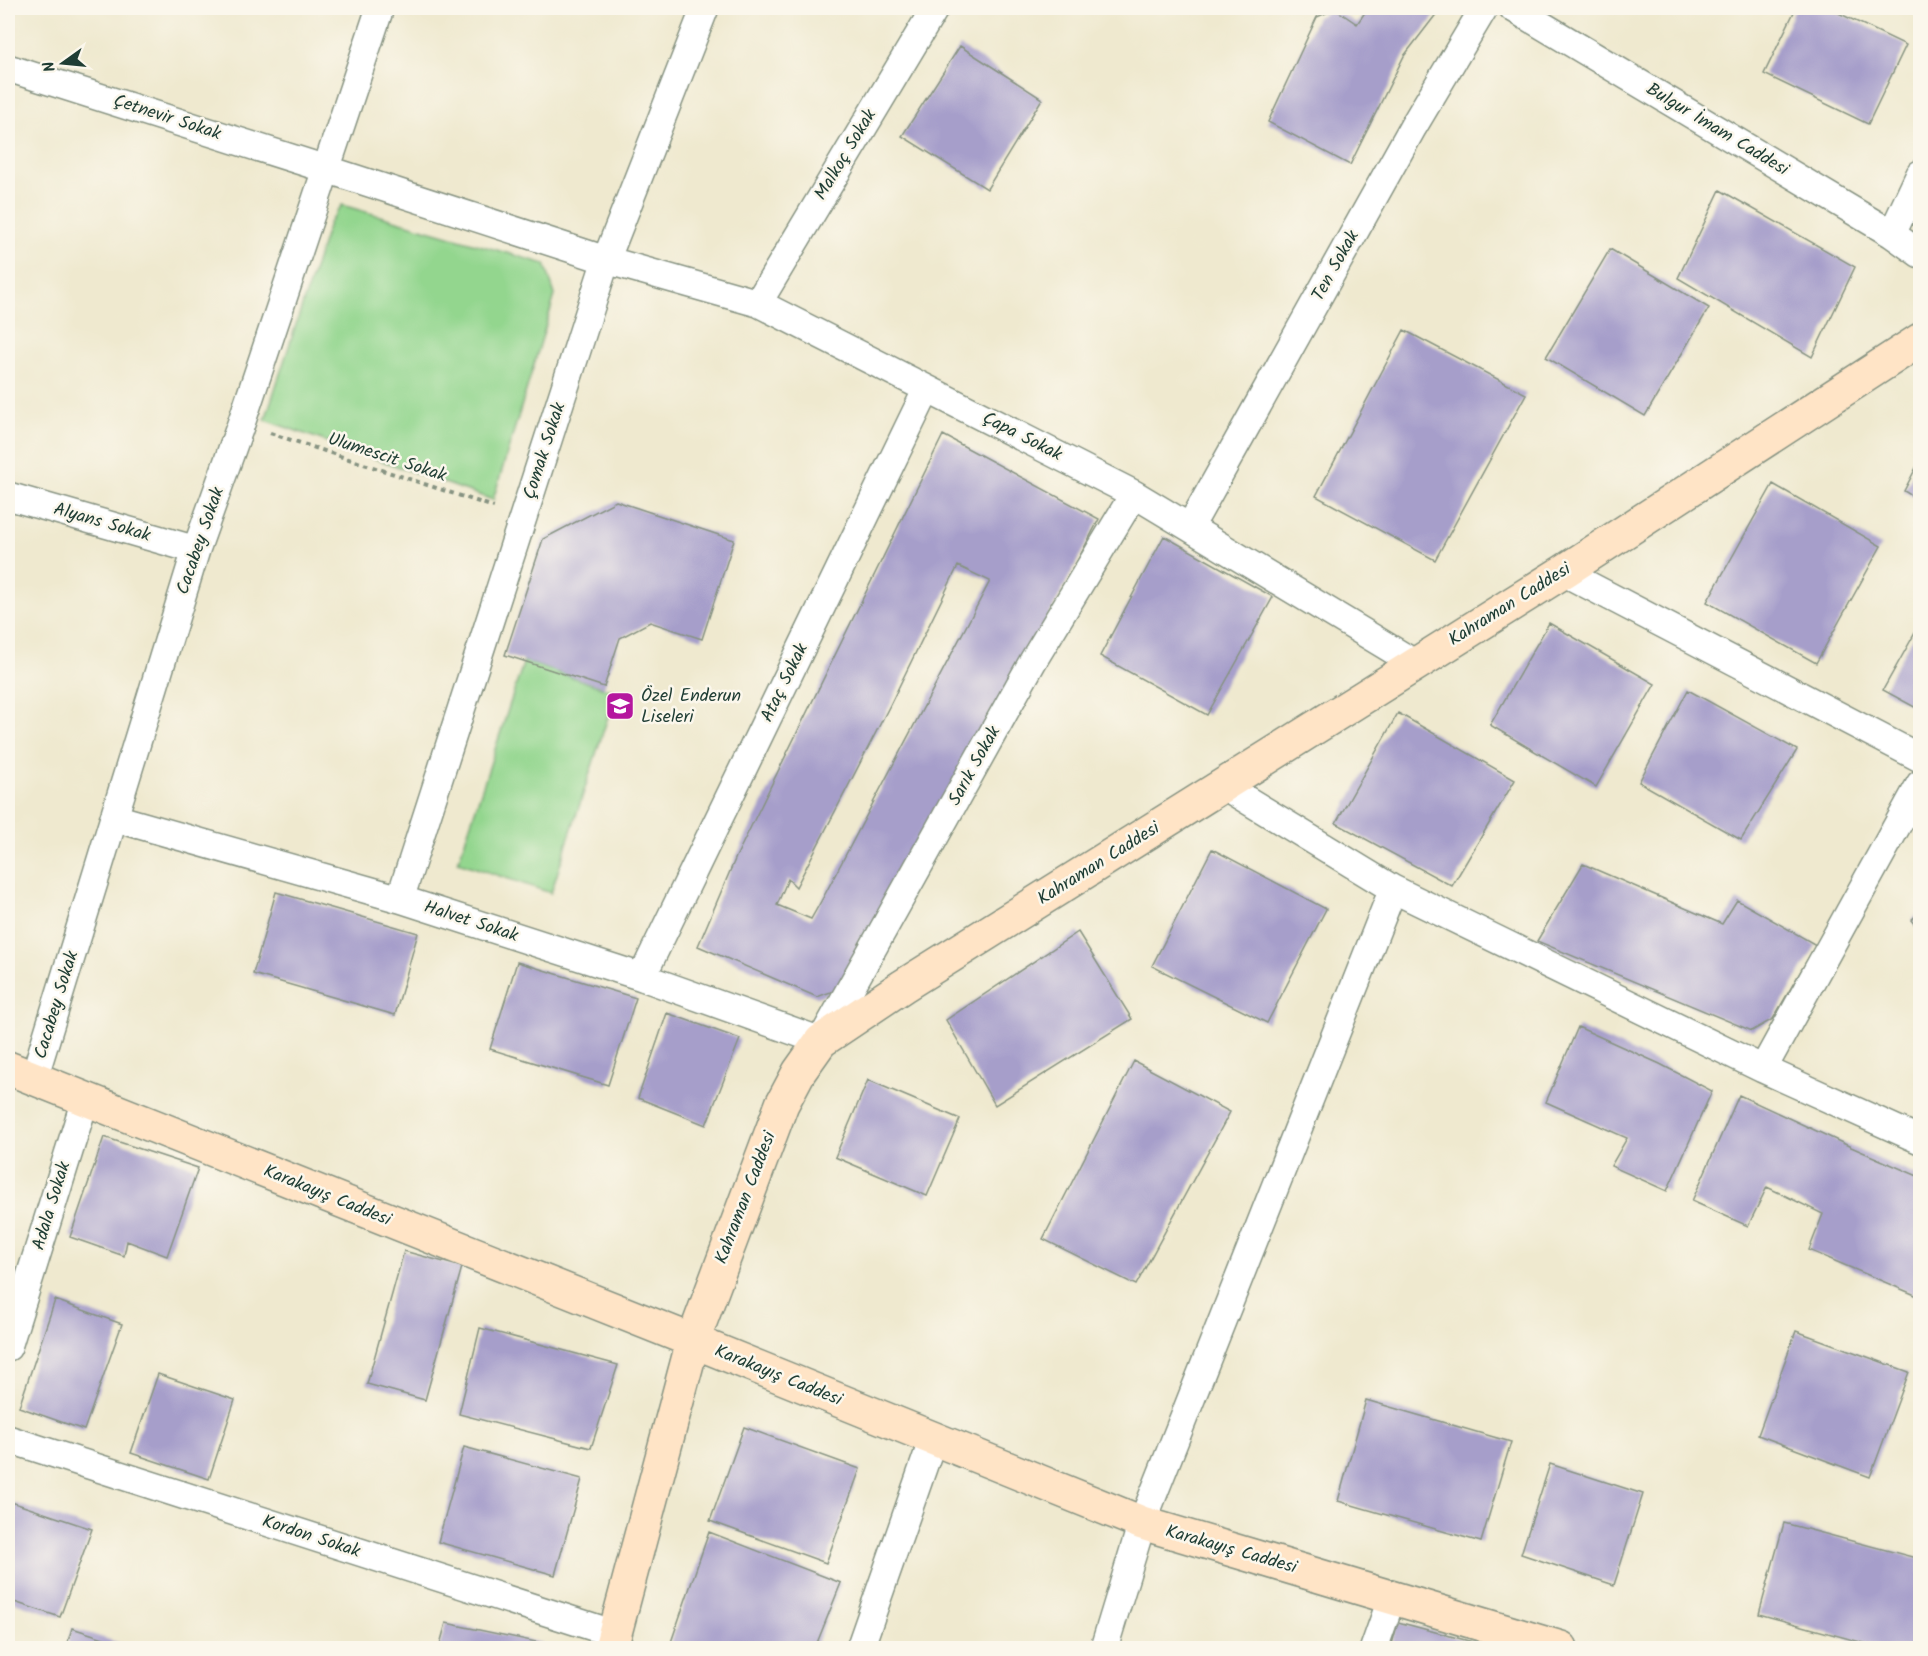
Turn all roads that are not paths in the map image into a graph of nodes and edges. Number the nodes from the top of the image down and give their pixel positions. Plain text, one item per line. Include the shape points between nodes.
1 (380, 8) edge
2 (705, 8) edge
3 (935, 8) edge
4 (1484, 8) edge
5 (1513, 8) edge
6 (8, 68) edge
7 (326, 169) junction
8 (1920, 174) edge
9 (1892, 234) junction
10 (1920, 254) edge
11 (606, 260) junction
12 (758, 303) junction
13 (1920, 340) edge
14 (927, 389) junction
15 (1134, 494) junction
16 (8, 496) edge
17 (1190, 527) junction
18 (196, 550) junction
19 (1563, 572) junction
20 (1416, 664) junction
21 (1920, 758) edge
22 (1920, 784) edge
23 (1224, 786) junction
24 (115, 818) junction
25 (1393, 889) junction
26 (400, 899) junction
27 (642, 977) junction
28 (821, 1041) junction
29 (1763, 1069) junction
30 (21, 1073) edge
31 (85, 1100) junction
32 (1920, 1140) edge
33 (693, 1341) junction
34 (8, 1347) edge
35 (8, 1439) edge
36 (933, 1439) junction
37 (1142, 1524) junction
38 (1392, 1597) junction
39 (613, 1641) edge
40 (860, 1648) edge
41 (1104, 1648) edge
42 (1374, 1648) edge
43 (1561, 1648) edge

1 - 7 street, Cacabey Sokak
2 - 11 street, Çomak Sokak
3 - 12 street, Malkoç Sokak
4 - 17 street, Ten Sokak via 1413,127
5 - 9 street, Bulgur İmam Caddesi
6 - 7 street, Çetnevir Sokak
7 - 11 street, Çetnevir Sokak
7 - 18 street, Cacabey Sokak
8 - 9 street
9 - 10 street, Bulgur İmam Caddesi
11 - 12 street, Çapa Sokak
11 - 26 street, Çomak Sokak
12 - 14 street, Çapa Sokak
13 - 19 street, Kahraman Caddesi
14 - 15 street, Çapa Sokak
14 - 27 street, Ataç Sokak
15 - 17 street, Çapa Sokak
15 - 28 street, Sarık Sokak via 1033,661
16 - 18 street, Alyans Sokak
17 - 20 street, Çapa Sokak
18 - 24 street, Cacabey Sokak
19 - 20 street, Kahraman Caddesi
19 - 21 street
20 - 23 street, Kahraman Caddesi
22 - 29 street
23 - 25 street
23 - 28 street, Kahraman Caddesi
24 - 26 street, Halvet Sokak
24 - 30 street, Cacabey Sokak
25 - 29 street
25 - 37 street
26 - 27 street, Halvet Sokak
27 - 28 street, Halvet Sokak
28 - 33 street, Kahraman Caddesi via 782,1104
29 - 32 street
30 - 31 street, Karakayış Caddesi
31 - 33 street, Karakayış Caddesi
31 - 34 street, Adala Sokak
33 - 36 street, Karakayış Caddesi
33 - 39 street, Kahraman Caddesi
35 - 39 street, Kordon Sokak
36 - 37 street, Karakayış Caddesi
36 - 40 street
37 - 38 street, Karakayış Caddesi
37 - 41 street
38 - 42 street
38 - 43 street, Karakayış Caddesi

